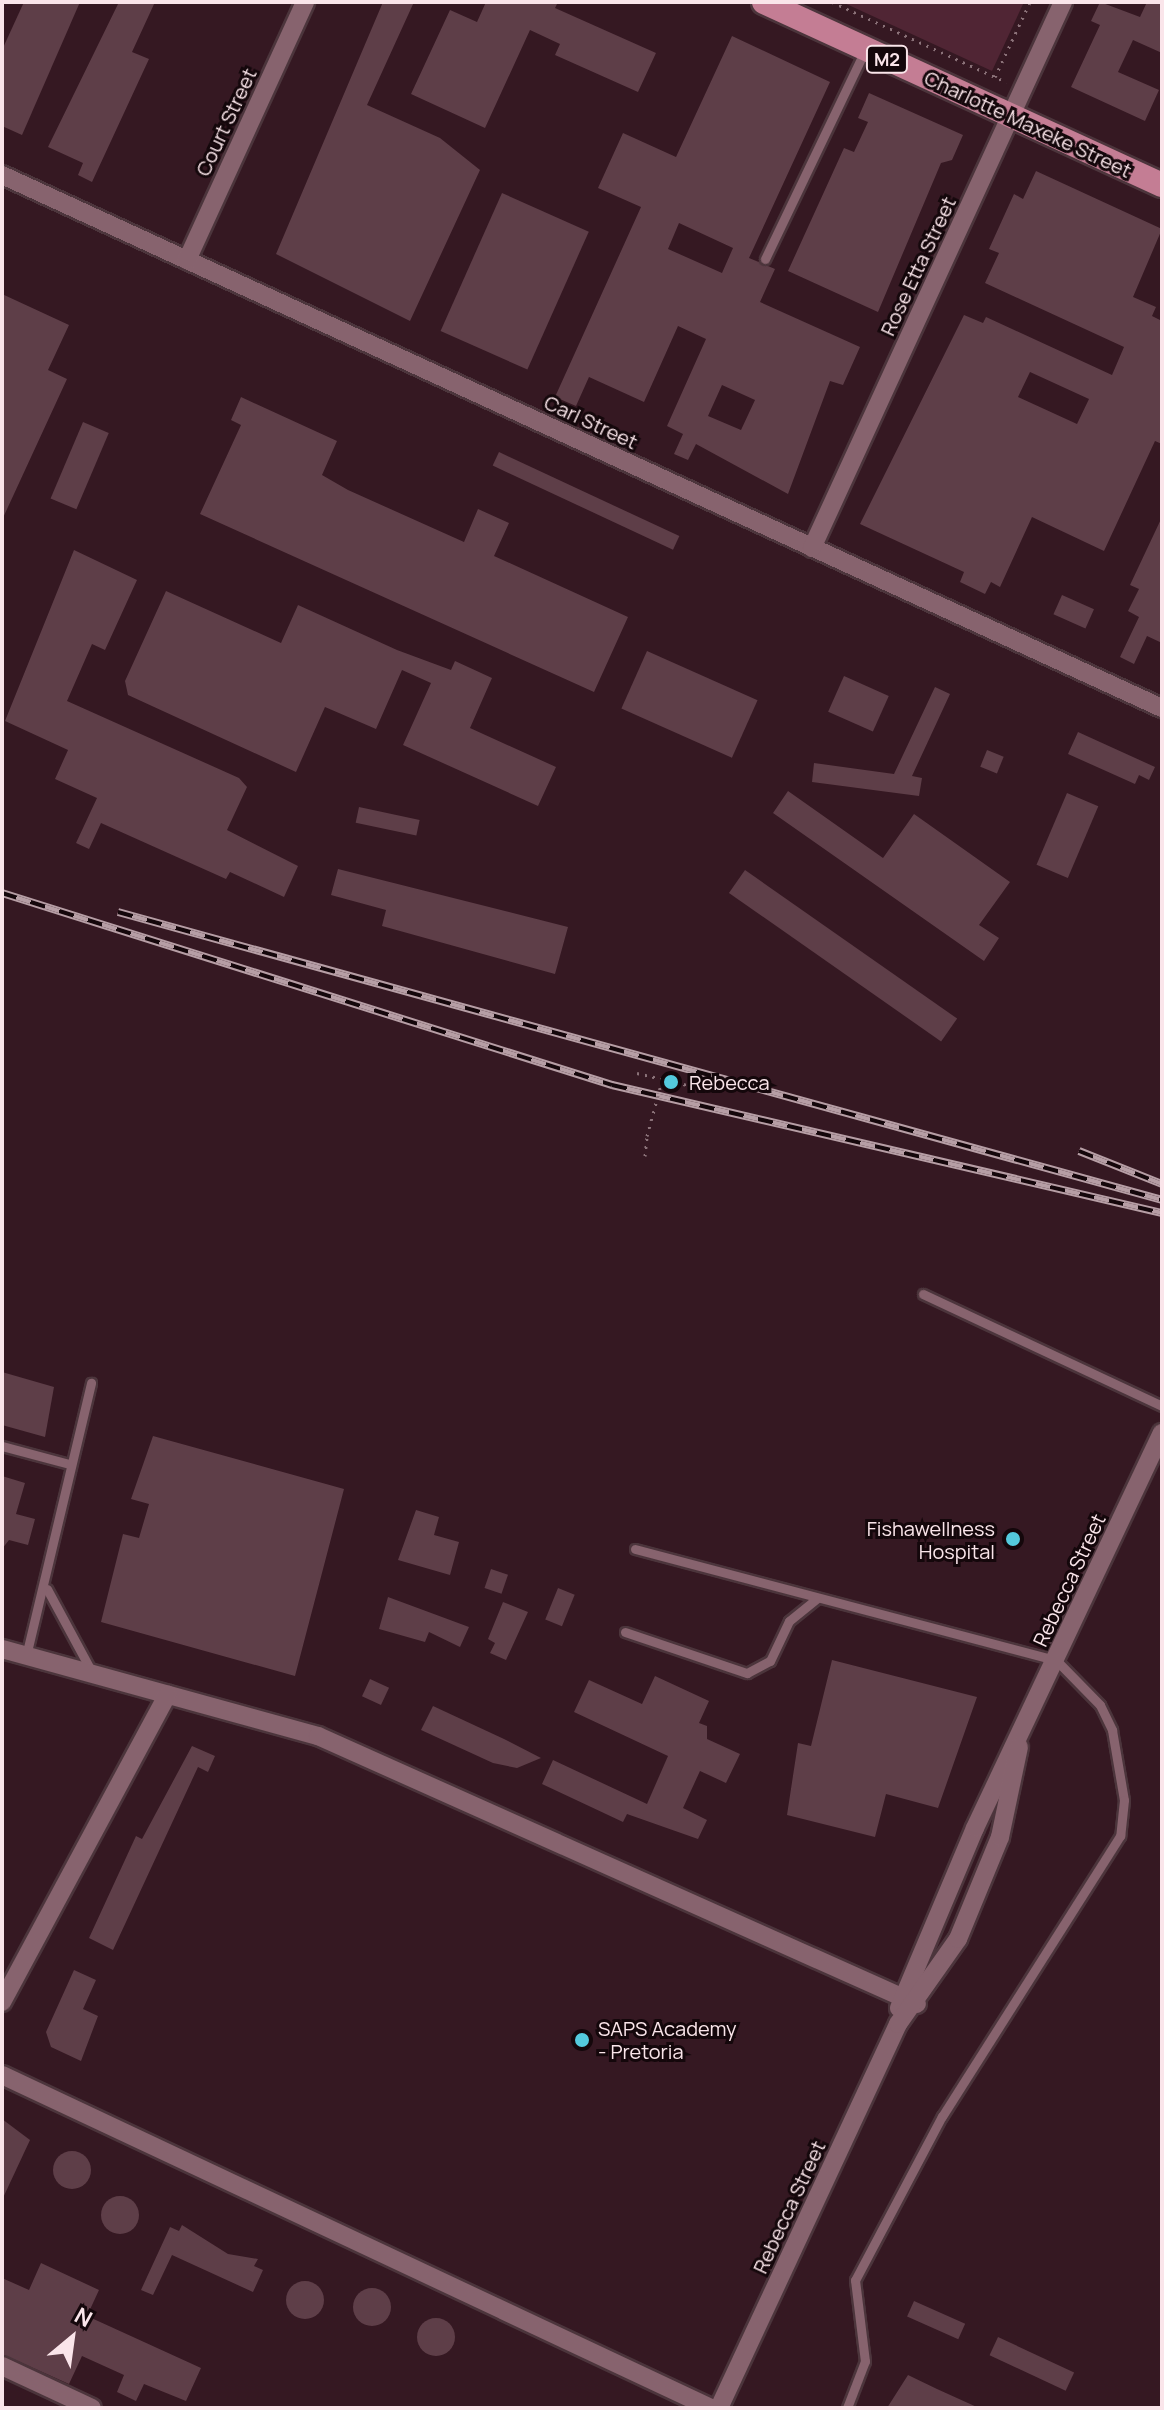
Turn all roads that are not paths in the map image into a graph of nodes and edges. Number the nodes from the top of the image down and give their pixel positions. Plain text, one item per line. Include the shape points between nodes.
1 (305, 2) edge
2 (764, 2) edge
3 (1063, 2) edge
4 (865, 48) junction
5 (1011, 116) junction
6 (2, 175) edge
7 (1162, 185) edge
8 (765, 259) dead end
9 (187, 260) junction
10 (812, 548) junction
11 (1162, 708) edge
12 (923, 1294) dead end
13 (91, 1383) dead end
14 (1162, 1406) edge
15 (1162, 1433) edge
16 (2, 1446) edge
17 (69, 1464) junction
18 (635, 1549) dead end
19 (47, 1589) junction
20 (817, 1598) junction
21 (625, 1632) dead end
22 (2, 1649) edge
23 (25, 1656) junction
24 (1056, 1660) junction
25 (93, 1675) junction
26 (167, 1695) junction
27 (1019, 1747) junction
28 (908, 2001) junction
29 (2, 2002) edge
30 (2, 2075) edge
31 (2, 2366) edge
32 (92, 2408) edge
33 (711, 2408) edge
34 (719, 2408) edge
35 (847, 2408) edge

1 - 9 street, Court Street
2 - 4 main road, Charlotte Maxeke Street / M2
3 - 5 street, Rose Etta Street
4 - 5 main road, Charlotte Maxeke Street / M2
4 - 8 lane
5 - 7 main road, Charlotte Maxeke Street / M2
5 - 10 street, Rose Etta Street
6 - 9 street, Carl Street
9 - 10 street, Carl Street
10 - 11 street, Carl Street
12 - 14 lane
13 - 17 lane
15 - 24 street, Rebecca Street
16 - 17 lane
17 - 19 lane
18 - 20 lane
19 - 23 lane
19 - 25 lane
20 - 21 lane via 789,1621 770,1661 747,1673
20 - 24 lane
22 - 23 street
23 - 25 street
24 - 27 street, Rebecca Street
24 - 35 lane via 1100,1705 1112,1730 1125,1819 942,2116 855,2280 865,2361
25 - 26 street
26 - 28 street via 328,1740
26 - 29 street
27 - 28 street, Rebecca Street
27 - 28 street, Rebecca Street via 985,1878
28 - 34 street, Rebecca Street
30 - 33 street
31 - 32 street

